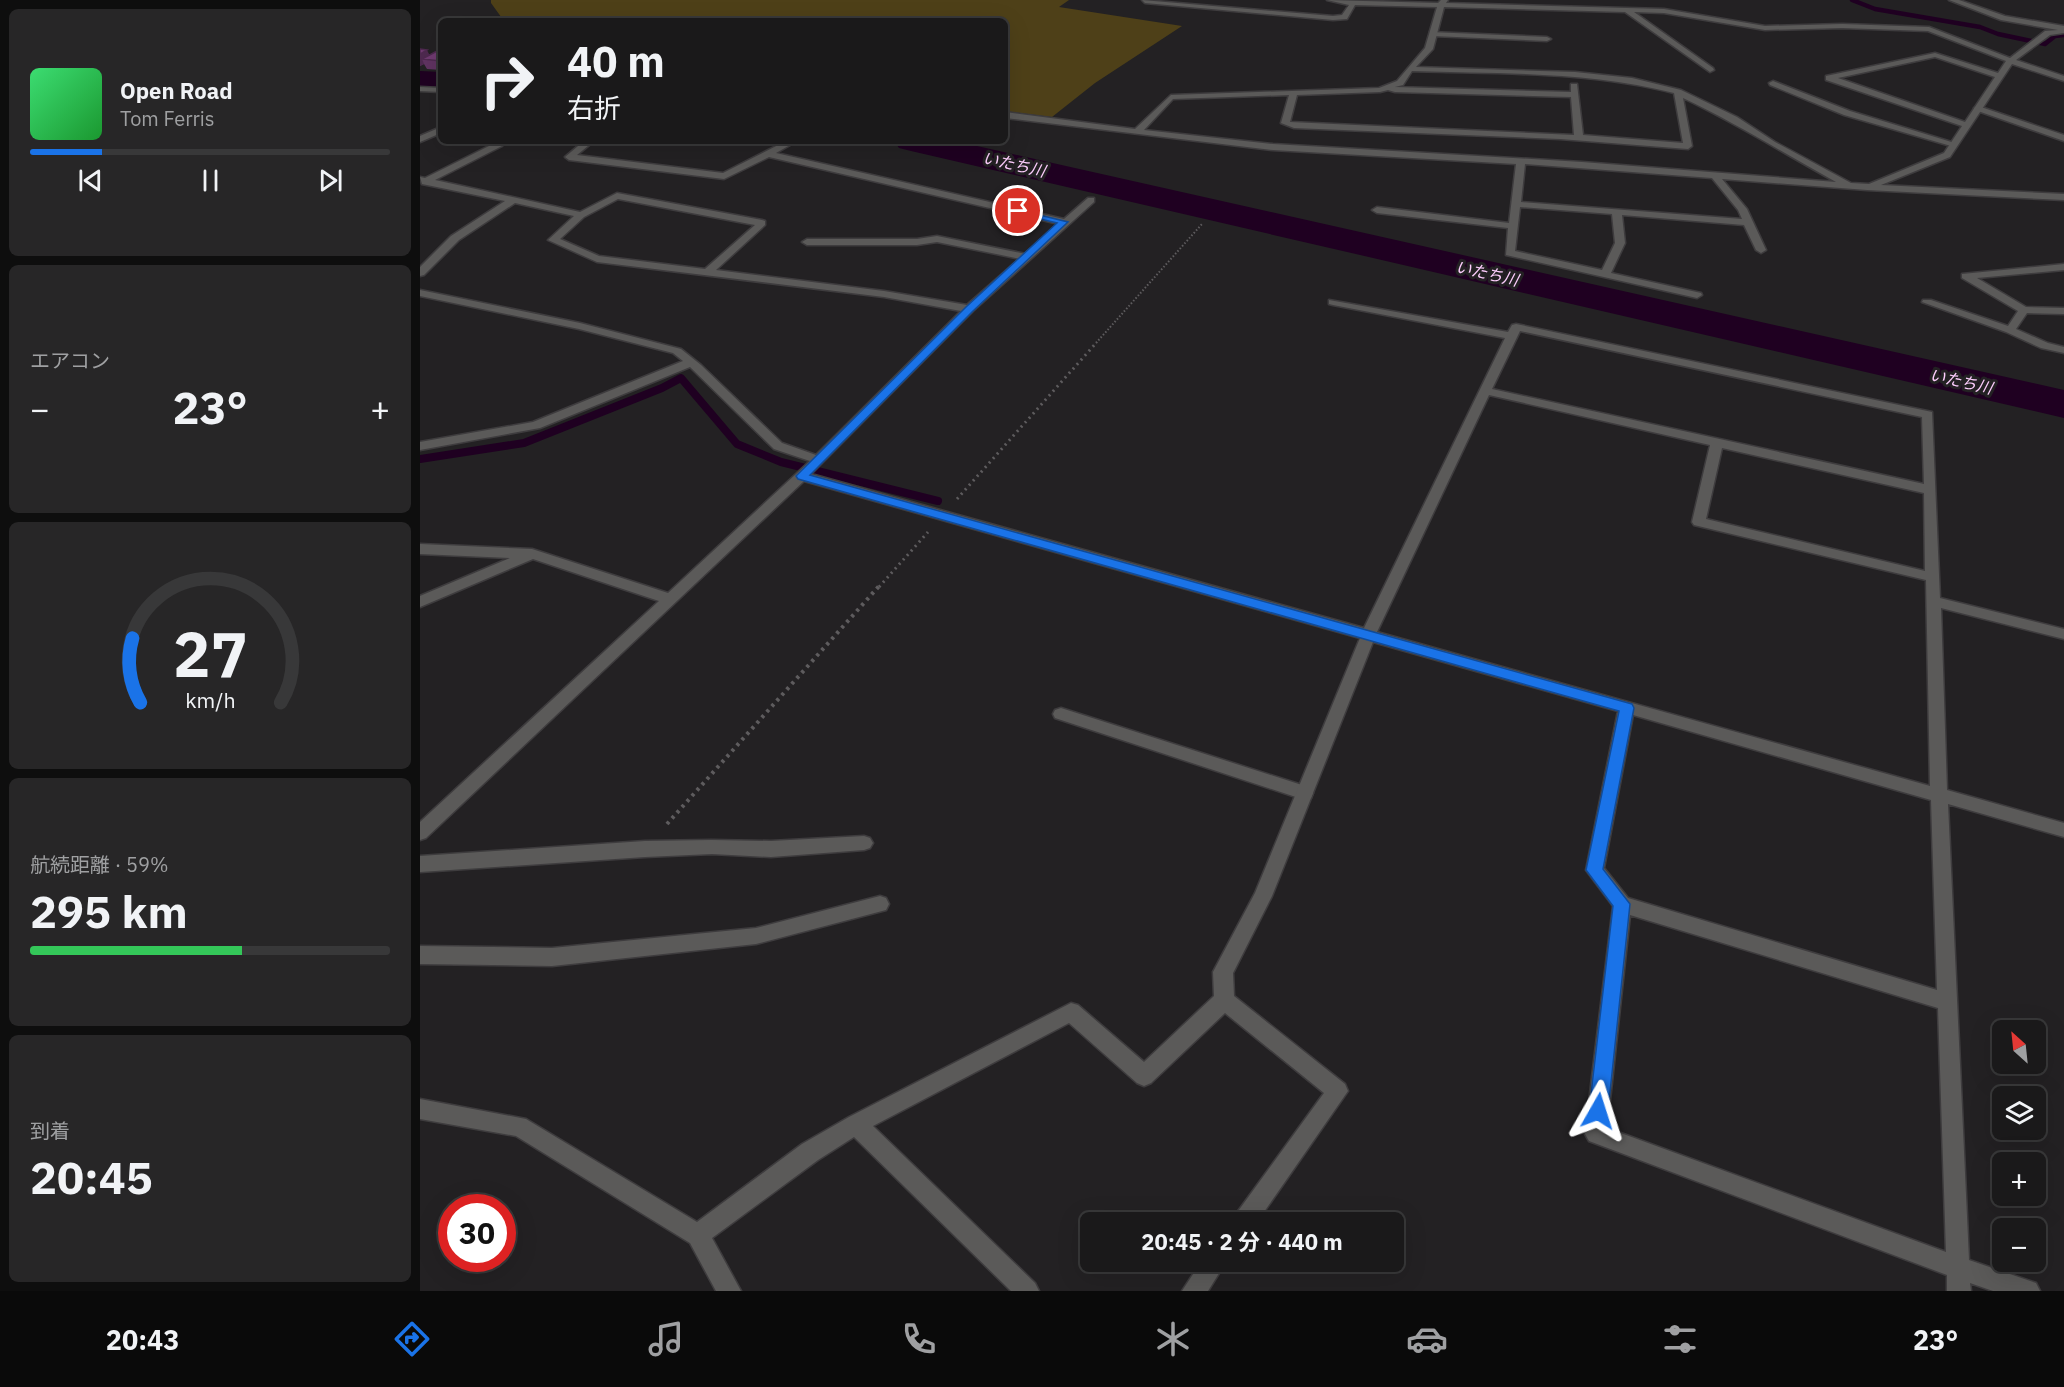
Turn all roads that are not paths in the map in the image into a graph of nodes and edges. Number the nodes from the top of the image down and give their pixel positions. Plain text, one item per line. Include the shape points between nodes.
1 (1330, 0) edge
2 (1613, 0) edge
3 (1952, 0) edge
4 (1145, 1) edge
5 (1443, 2) edge
6 (1353, 3) junction
7 (1624, 9) junction
8 (2064, 30) edge
9 (1433, 34) junction
10 (1547, 39) dead end
11 (2010, 60) junction
12 (1410, 69) junction
13 (1710, 70) dead end
14 (1575, 74) junction
15 (2000, 76) junction
16 (2064, 79) edge
17 (1773, 83) dead end
18 (1388, 87) junction
19 (420, 89) edge
20 (438, 90) edge
21 (1678, 92) junction
22 (1293, 93) junction
23 (1573, 95) junction
24 (1978, 108) junction
25 (1008, 115) edge
26 (1967, 125) junction
27 (438, 131) edge
28 (1137, 132) junction
29 (1579, 138) junction
30 (2064, 138) edge
31 (420, 139) edge
32 (499, 144) dead end
33 (586, 144) edge
34 (787, 144) edge
35 (1954, 144) junction
36 (769, 154) junction
37 (1521, 160) junction
38 (1715, 176) junction
39 (422, 182) edge
40 (1852, 186) junction
41 (1867, 188) junction
42 (2064, 197) edge
43 (514, 200) junction
44 (1090, 200) dead end
45 (1516, 204) junction
46 (1377, 210) dead end
47 (1617, 212) junction
48 (581, 215) junction
49 (1064, 222) junction
50 (1748, 222) junction
51 (1513, 226) junction
52 (807, 242) dead end
53 (1761, 250) dead end
54 (1026, 257) junction
55 (2064, 267) edge
56 (708, 272) junction
57 (420, 273) edge
58 (1605, 274) junction
59 (420, 293) edge
60 (1697, 295) dead end
61 (1333, 302) dead end
62 (1927, 302) dead end
63 (969, 309) junction
64 (2024, 310) junction
65 (2064, 311) edge
66 (2010, 330) junction
67 (1512, 336) junction
68 (2064, 350) edge
69 (691, 362) junction
70 (1485, 391) junction
71 (1717, 443) junction
72 (420, 446) edge
73 (818, 459) junction
74 (802, 476) junction
75 (1930, 490) junction
76 (420, 549) edge
77 (532, 554) junction
78 (1932, 577) junction
79 (670, 599) junction
80 (1933, 601) junction
81 (420, 602) edge
82 (2064, 634) edge
83 (1368, 636) junction
84 (1627, 708) junction
85 (1061, 714) dead end
86 (1305, 793) junction
87 (1939, 795) junction
88 (2064, 830) edge
89 (420, 833) edge
90 (864, 843) dead end
91 (420, 864) edge
92 (880, 904) dead end
93 (1622, 904) junction
94 (420, 955) edge
95 (1224, 1000) junction
96 (1947, 1002) junction
97 (420, 1109) edge
98 (856, 1124) junction
99 (1251, 1212) edge
100 (698, 1235) junction
101 (1958, 1268) junction
102 (1208, 1272) edge
103 (729, 1291) edge
104 (1027, 1291) edge
105 (1194, 1291) edge
106 (1959, 1291) edge
107 (2028, 1291) edge

1 - 6 street
2 - 7 street
3 - 8 street via 2004,18
4 - 6 street via 1332,18 1344,17
5 - 6 street
5 - 7 street
5 - 9 street
7 - 11 street via 1701,16 1765,28 1929,29
7 - 13 street
8 - 11 street via 2048,33
9 - 10 street
9 - 12 street via 1429,49
11 - 15 street
11 - 16 street
12 - 14 street
12 - 18 street via 1400,83
14 - 21 street via 1632,80
14 - 23 street
15 - 24 street
15 - 26 street via 1935,55 1829,78
17 - 35 street via 1846,112
18 - 22 street
18 - 23 street
19 - 20 street
21 - 29 street via 1688,146
21 - 40 street
22 - 28 street via 1171,97
22 - 29 street via 1285,123 1294,125
23 - 29 street
24 - 26 street
24 - 30 street
25 - 28 street
26 - 35 street
27 - 31 street
28 - 37 street via 1360,153
32 - 39 street
33 - 36 street via 569,157 724,176
34 - 36 street
35 - 41 street via 1947,155
36 - 49 street
37 - 38 street
37 - 45 street
38 - 40 street
38 - 50 street via 1743,209
39 - 43 street
40 - 41 street
41 - 42 street
43 - 48 street
43 - 57 street via 455,238
44 - 49 street
45 - 47 street
45 - 51 street
46 - 51 street
47 - 50 street
47 - 58 street via 1620,243
48 - 56 street via 553,240 597,259
48 - 56 street via 617,196 762,223
49 - 54 street
50 - 53 street
51 - 58 street via 1510,253
52 - 54 street via 937,239
54 - 63 street
55 - 64 street via 1966,276
56 - 63 street
58 - 60 street
59 - 69 street via 591,329 677,351
61 - 67 street
62 - 66 street
63 - 73 street
64 - 65 street
64 - 66 street
66 - 68 street
67 - 70 street
67 - 75 street via 1516,327 1928,415
69 - 72 street via 536,425
69 - 73 street via 778,446
70 - 71 street
70 - 83 street
71 - 75 street
71 - 78 street via 1699,522
73 - 74 street
74 - 79 street
74 - 83 street
75 - 78 street
76 - 77 street
77 - 79 street
77 - 81 street
78 - 80 street
79 - 89 street
80 - 82 street
80 - 87 street
83 - 84 street
83 - 86 street
84 - 87 street
84 - 93 street via 1594,870
85 - 86 street
86 - 95 street via 1263,896 1223,972
87 - 88 street
87 - 96 street
90 - 91 street via 771,849 645,849
92 - 94 street via 756,936 552,957
93 - 96 street
93 - 101 street via 1596,1134
95 - 98 street via 1144,1076 1071,1012
95 - 99 street via 1338,1091
96 - 101 street
97 - 100 street via 519,1126
98 - 100 street via 810,1152
98 - 104 street
100 - 103 street
101 - 106 street
101 - 107 street
102 - 105 street

